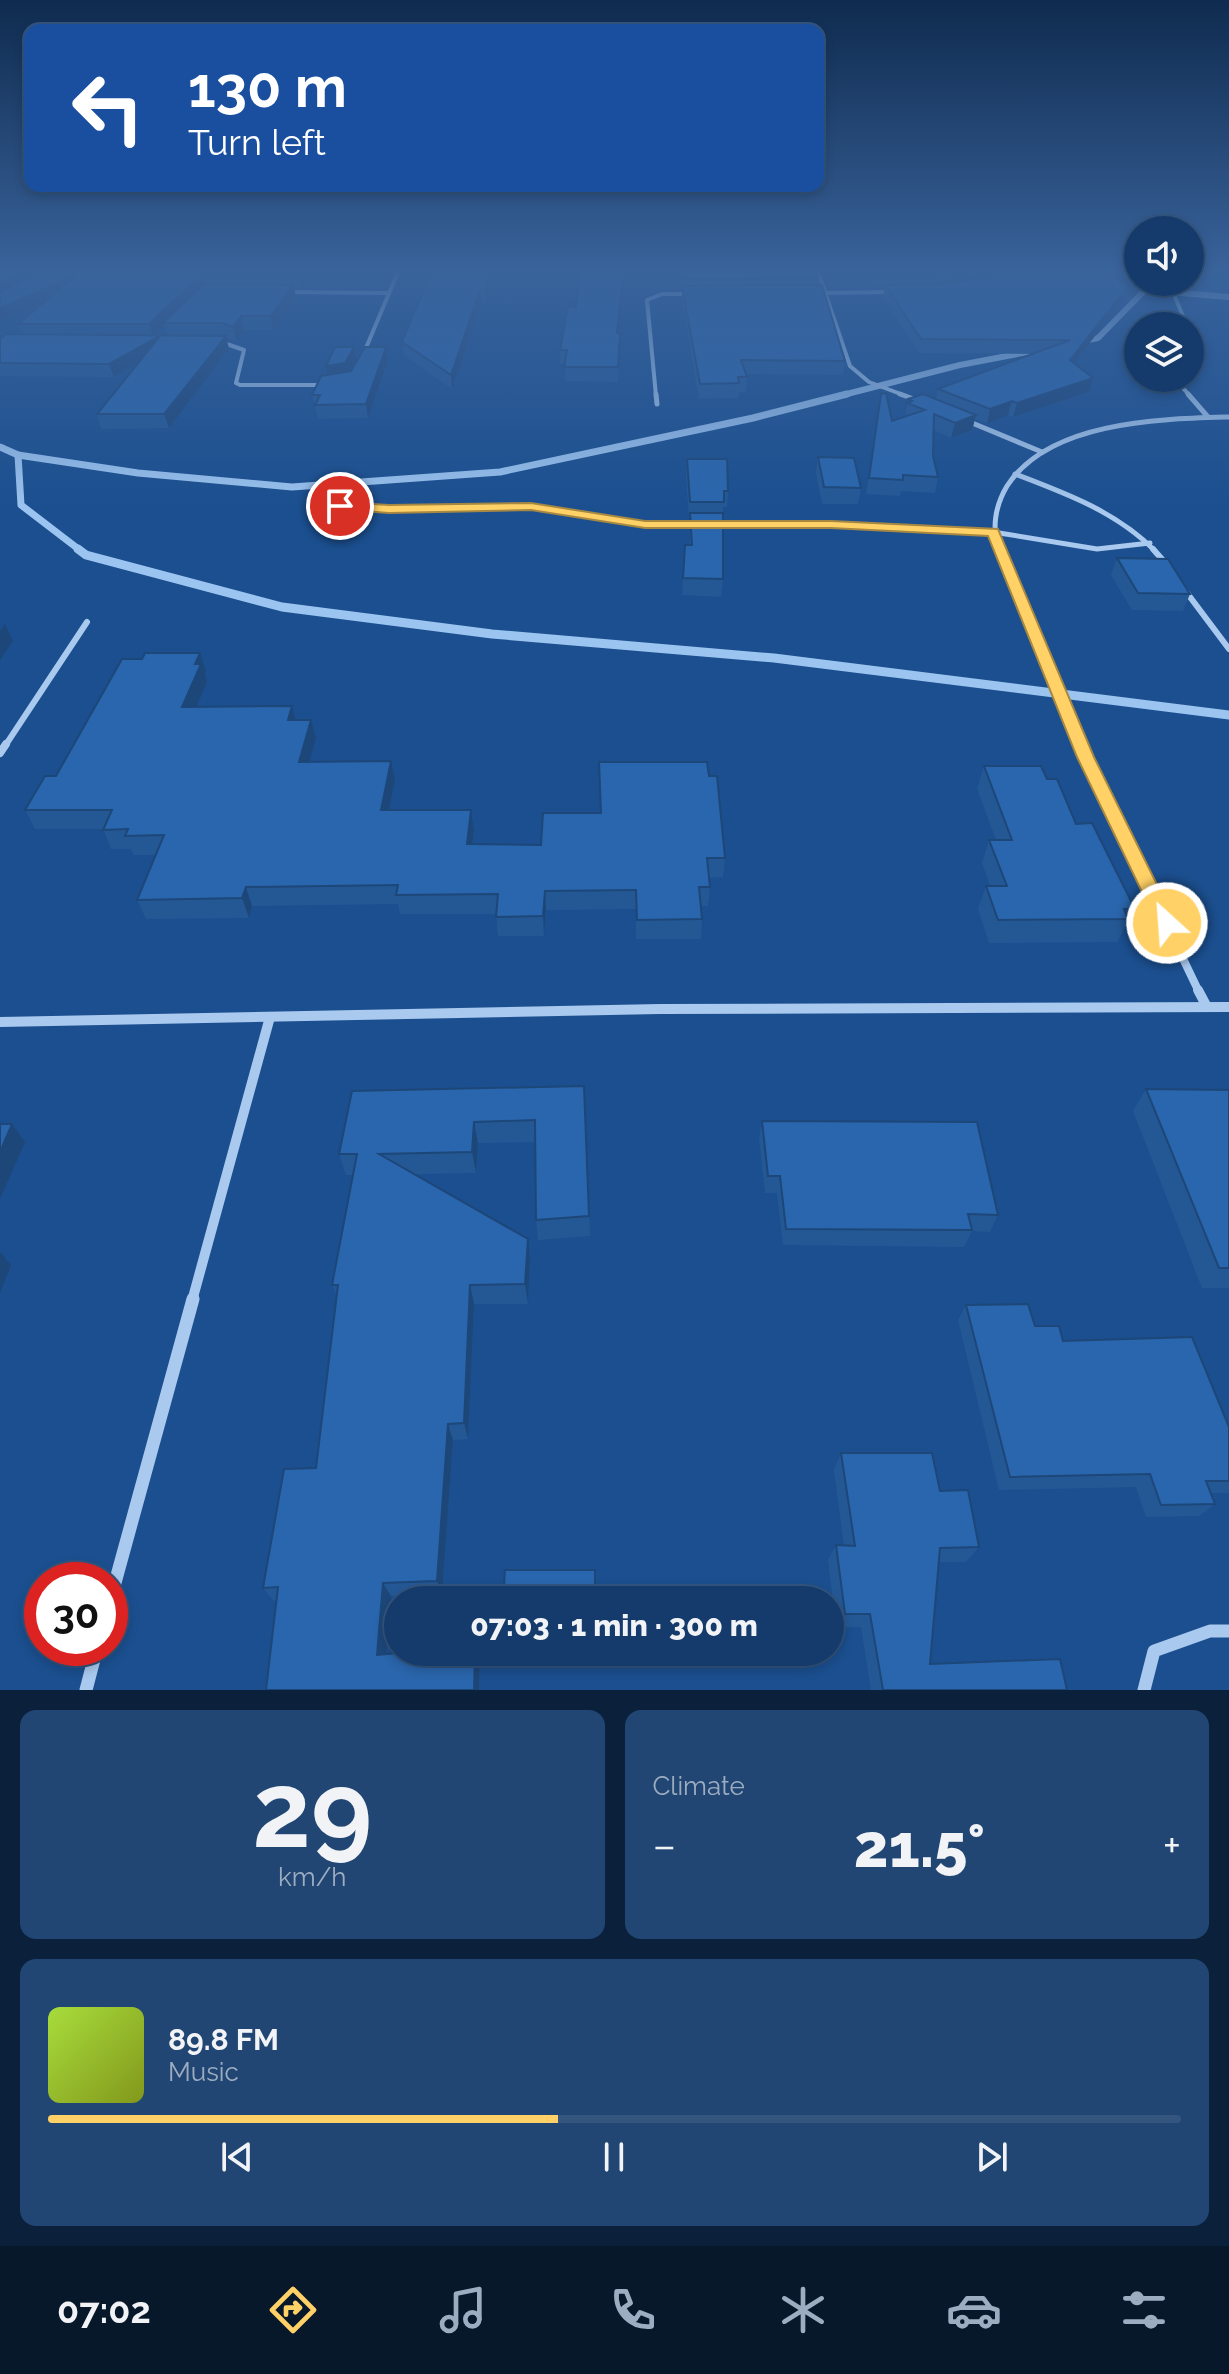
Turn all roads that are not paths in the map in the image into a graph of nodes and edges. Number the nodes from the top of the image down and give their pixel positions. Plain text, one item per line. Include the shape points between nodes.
1 (244, 351) edge
2 (365, 351) edge
3 (652, 351) edge
4 (843, 351) edge
5 (361, 362) edge
6 (335, 385) edge
7 (1186, 392) edge
8 (926, 403) edge
9 (657, 404) dead end
10 (955, 415) edge
11 (1208, 417) junction
12 (1229, 417) edge
13 (1042, 452) junction
14 (1015, 474) junction
15 (340, 506) dead end
16 (993, 532) junction
17 (1150, 543) junction
18 (1168, 567) edge
19 (1177, 579) edge
20 (87, 622) dead end
21 (1229, 649) edge
22 (0, 753) edge
23 (1207, 1007) junction
24 (1229, 1007) edge
25 (270, 1017) junction
26 (0, 1022) edge
27 (121, 1562) edge
28 (1229, 1631) edge
29 (92, 1666) edge
30 (86, 1690) edge
31 (1144, 1690) edge

1 - 6 street via 236,383 240,385
2 - 5 street
3 - 9 street
4 - 8 street via 854,373 868,382
7 - 11 street
10 - 13 street
11 - 12 street
11 - 13 street via 1107,427
13 - 14 street
14 - 16 street via 996,500
14 - 17 street via 1074,497
15 - 16 street via 531,507 645,524 831,524
16 - 17 street via 1097,549
16 - 23 street via 1085,757
17 - 18 street
19 - 21 street
20 - 22 street
23 - 24 street
23 - 25 street
25 - 26 street
25 - 27 street
28 - 31 street via 1210,1631 1154,1651
29 - 30 street

